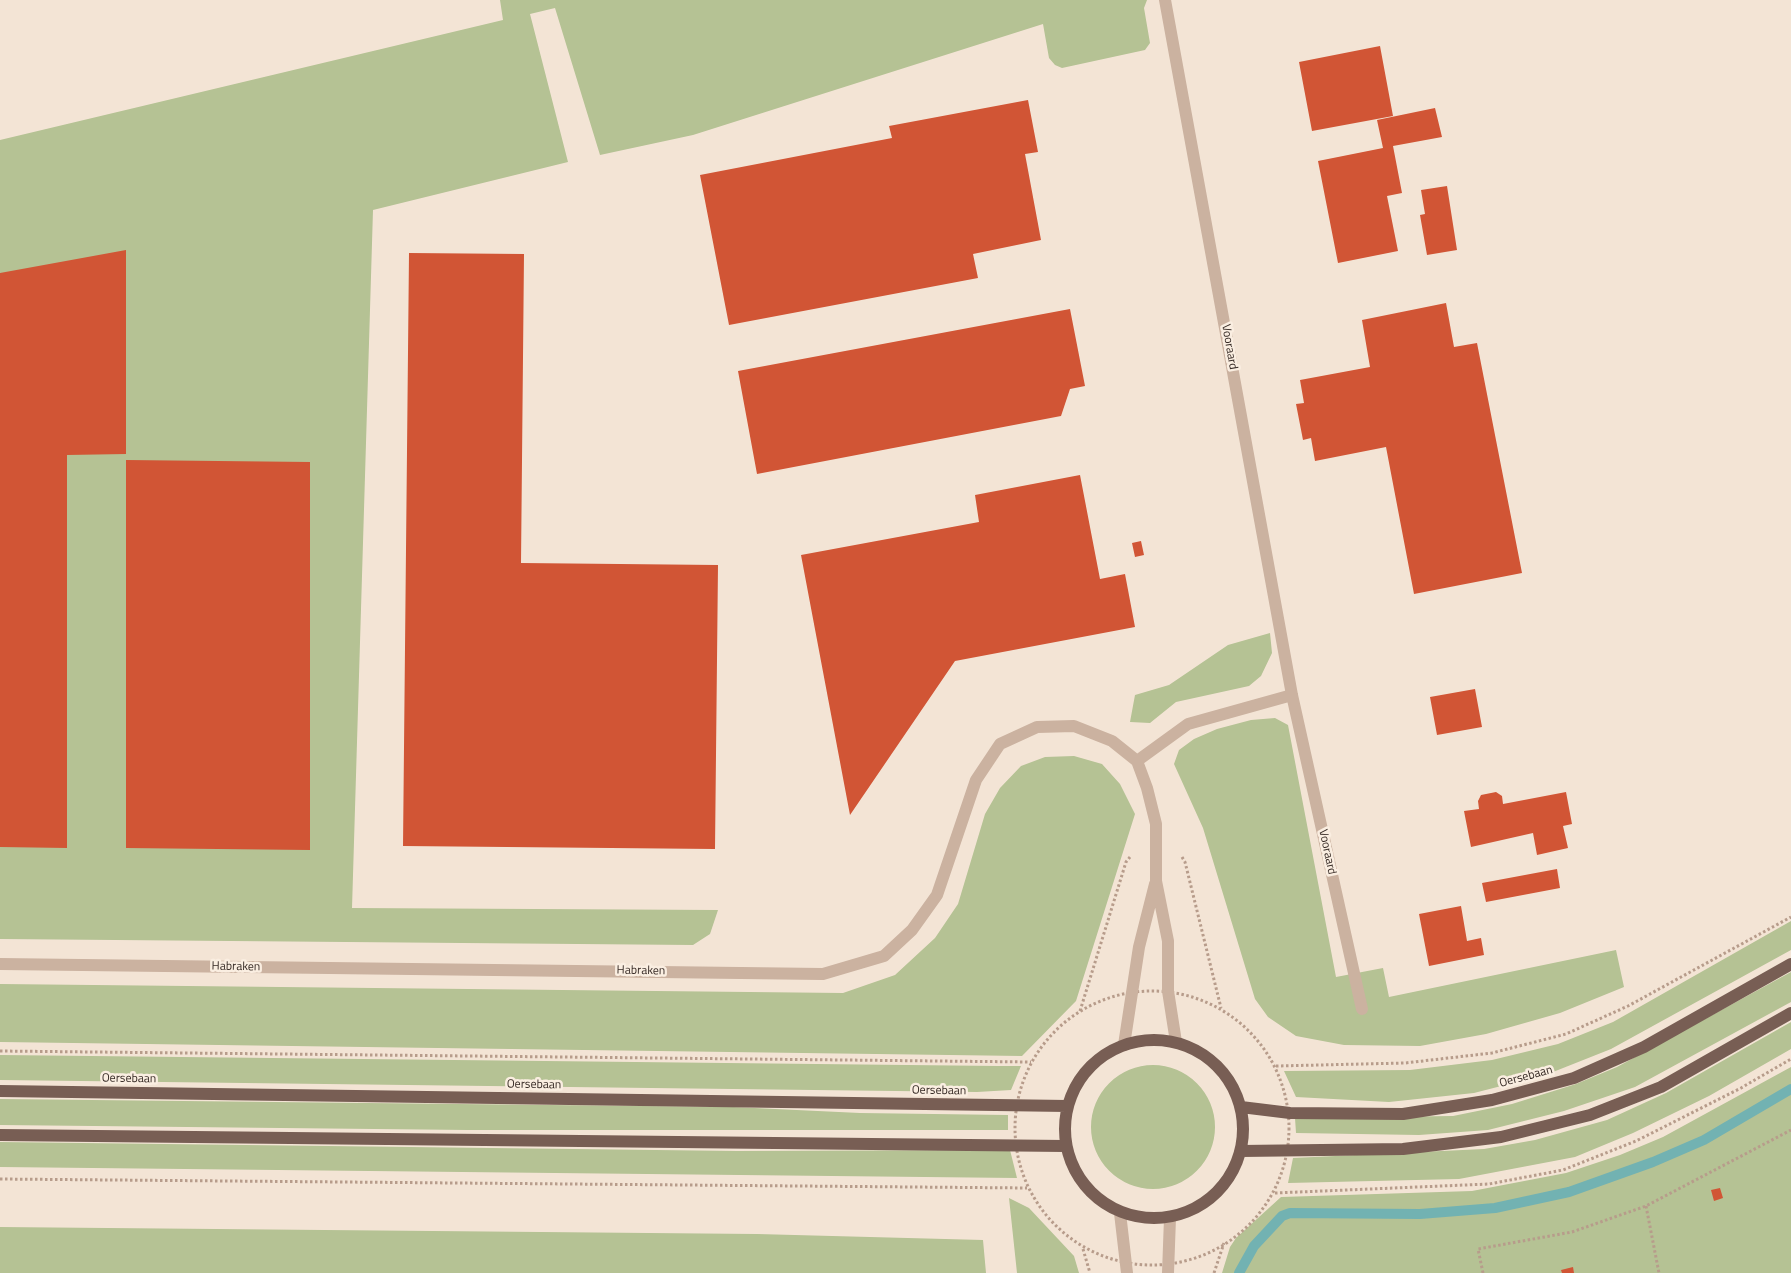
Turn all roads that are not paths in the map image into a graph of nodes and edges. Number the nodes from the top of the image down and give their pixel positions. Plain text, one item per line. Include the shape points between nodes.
1 (1165, 0) edge
2 (1292, 695) junction
3 (1137, 761) junction
4 (1156, 882) junction
5 (0, 964) edge
6 (1791, 964) edge
7 (1362, 1009) dead end
8 (1791, 1013) edge
9 (1176, 1042) junction
10 (1124, 1045) junction
11 (0, 1091) edge
12 (1067, 1106) junction
13 (1241, 1107) junction
14 (0, 1135) edge
15 (1065, 1146) junction
16 (1241, 1151) junction
17 (1120, 1213) junction
18 (1170, 1218) junction
19 (1127, 1269) edge
20 (1168, 1270) edge

1 - 2 street, Vooraard
2 - 3 street via 1188,724
2 - 7 street, Vooraard
3 - 4 street via 1156,824
3 - 5 street, Habraken via 1112,741 1074,726 1037,727 1000,744 976,780 936,895 912,930 884,956 822,974
4 - 9 street via 1168,940 1168,992
4 - 10 street via 1138,947
6 - 13 main road, Oersebaan via 1644,1046 1574,1078 1492,1100 1403,1114 1290,1113
8 - 16 main road via 1661,1087 1572,1120 1500,1138 1403,1149
9 - 10 main road via 1150,1040
9 - 13 main road via 1205,1055 1228,1078
10 - 12 main road via 1099,1059 1079,1080
11 - 12 main road, Oersebaan
12 - 15 main road
13 - 16 main road
14 - 15 main road
15 - 17 main road via 1076,1173 1095,1197
16 - 18 main road via 1227,1182 1202,1206
17 - 18 main road
17 - 19 street
18 - 20 street

